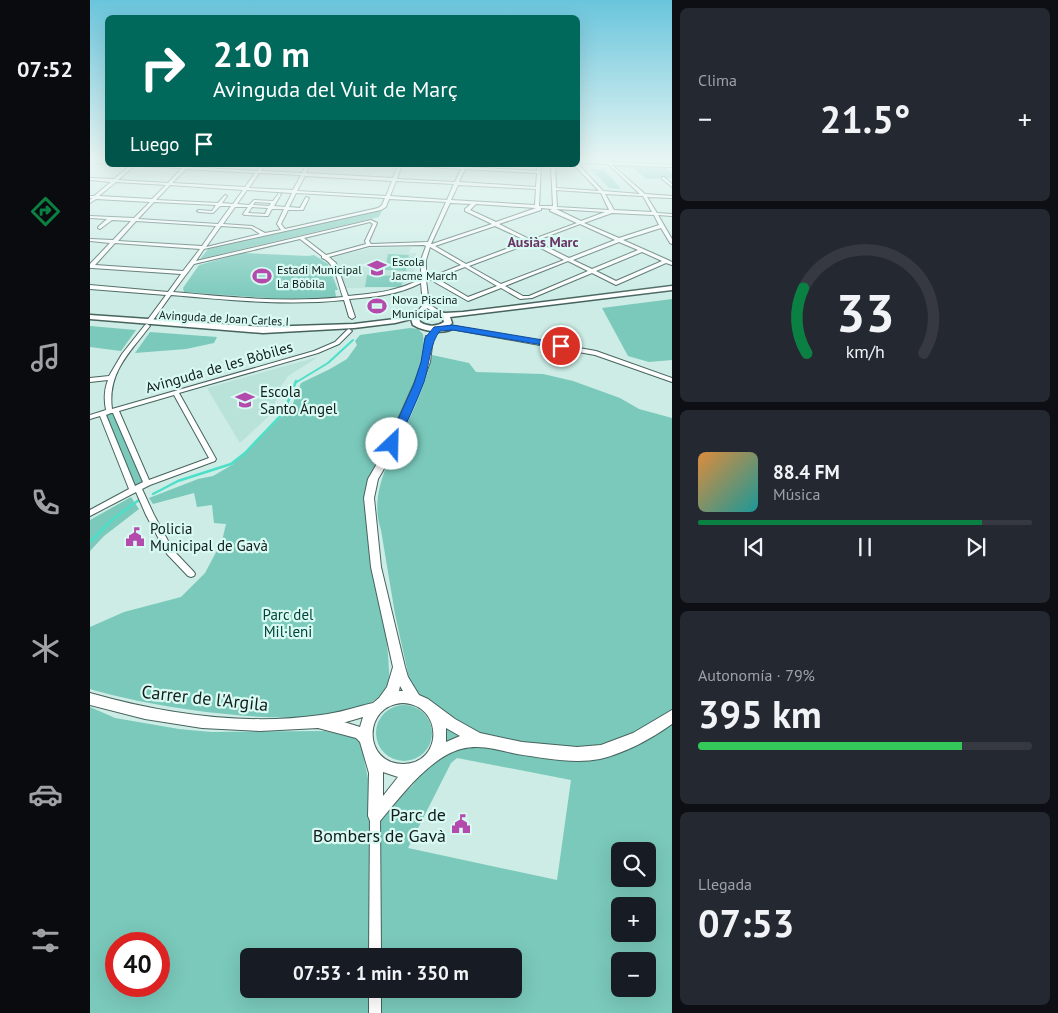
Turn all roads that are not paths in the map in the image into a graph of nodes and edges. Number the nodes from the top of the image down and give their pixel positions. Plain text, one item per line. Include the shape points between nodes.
1 (148, 206) edge
2 (217, 206) edge
3 (234, 206) edge
4 (238, 206) edge
5 (287, 206) edge
6 (303, 206) edge
7 (383, 206) edge
8 (448, 206) edge
9 (471, 206) edge
10 (516, 206) edge
11 (610, 206) edge
12 (651, 206) edge
13 (250, 207) junction
14 (270, 208) junction
15 (538, 208) junction
16 (286, 209) junction
17 (554, 209) junction
18 (199, 211) dead end
19 (612, 211) junction
20 (655, 214) junction
21 (672, 215) edge
22 (90, 217) edge
23 (110, 219) junction
24 (134, 220) junction
25 (581, 223) junction
26 (497, 224) junction
27 (220, 225) junction
28 (661, 226) junction
29 (100, 228) dead end
30 (284, 230) junction
31 (263, 234) junction
32 (300, 237) junction
33 (90, 240) edge
34 (619, 240) junction
35 (532, 241) junction
36 (114, 242) junction
37 (672, 243) edge
38 (369, 245) junction
39 (430, 245) junction
40 (203, 248) junction
41 (642, 250) junction
42 (324, 257) junction
43 (570, 260) junction
44 (666, 261) junction
45 (192, 263) junction
46 (672, 264) edge
47 (90, 266) edge
48 (464, 266) junction
49 (592, 271) junction
50 (186, 273) junction
51 (432, 278) junction
52 (424, 279) junction
53 (501, 286) junction
54 (90, 288) edge
55 (672, 290) edge
56 (170, 294) junction
57 (344, 298) junction
58 (426, 305) junction
59 (90, 317) edge
60 (352, 317) dead end
61 (90, 321) edge
62 (418, 321) junction
63 (444, 322) junction
64 (148, 324) junction
65 (350, 331) junction
66 (429, 338) junction
67 (110, 378) junction
68 (90, 380) edge
69 (672, 380) edge
70 (176, 393) junction
71 (109, 412) junction
72 (90, 417) edge
73 (147, 483) junction
74 (135, 488) junction
75 (90, 513) edge
76 (191, 574) dead end
77 (398, 667) junction
78 (90, 699) edge
79 (415, 699) junction
80 (380, 705) junction
81 (434, 712) junction
82 (672, 716) edge
83 (318, 722) junction
84 (481, 740) junction
85 (367, 744) junction
86 (436, 754) junction
87 (421, 766) junction
88 (375, 816) junction
89 (375, 948) edge
90 (375, 998) edge
91 (375, 1013) edge

1 - 24 street
2 - 18 street via 213,212
3 - 27 street
4 - 13 street
5 - 16 street
6 - 16 street via 301,210
7 - 30 street
8 - 39 street
9 - 26 street via 467,210
10 - 15 street
11 - 19 street
12 - 20 street
13 - 14 street
13 - 14 street via 245,214 266,215
14 - 16 street
15 - 17 street
15 - 26 street
16 - 30 street via 279,224
17 - 19 street
17 - 25 street
19 - 20 street
19 - 25 street
20 - 21 street
20 - 28 street
22 - 23 street
23 - 24 street
23 - 29 street
24 - 27 street
24 - 36 street
25 - 34 street
25 - 35 street
26 - 35 street
26 - 39 street
27 - 31 street via 252,228
27 - 40 street
28 - 34 street
28 - 37 street
30 - 31 street
31 - 40 street
32 - 38 street via 371,221 375,223 367,241
32 - 42 street
32 - 45 street
33 - 36 street
34 - 41 street
34 - 43 street
35 - 43 street
35 - 48 street
36 - 40 street
36 - 47 street
38 - 39 street
38 - 42 street
39 - 48 street
39 - 52 street via 424,256
40 - 45 street
41 - 44 street
41 - 49 street
42 - 57 street via 334,263
43 - 49 street
43 - 53 street
44 - 46 street
44 - 49 street via 616,283
45 - 50 street
47 - 50 street
48 - 51 street
48 - 53 street
49 - 53 street via 530,297 519,297
50 - 56 street
51 - 52 street
51 - 53 street via 467,299
52 - 57 street via 392,292
52 - 58 street
54 - 56 street
55 - 63 main road via 454,318
56 - 57 street via 260,301
56 - 64 street
57 - 60 street
58 - 62 street
58 - 63 street
59 - 64 main road, Avinguda de Joan Carles I
61 - 64 main road, Avinguda de Joan Carles I
62 - 63 main road
62 - 63 main road via 427,312
62 - 64 main road, Avinguda de Joan Carles I via 299,330
62 - 65 main road, Avinguda de Joan Carles I
62 - 66 main road
63 - 66 main road
63 - 69 street via 596,353
64 - 65 main road, Avinguda de Joan Carles I via 260,334
64 - 67 street
65 - 70 street, Avinguda de les Bòbiles via 337,343 316,352
66 - 77 street via 426,362 418,384 373,479 369,498 376,567
67 - 68 street
67 - 71 street via 106,395
70 - 71 street, Avinguda de les Bòbiles
70 - 73 street via 213,459
71 - 72 street, Avinguda de les Bòbiles
71 - 73 street
71 - 74 street
73 - 74 street
74 - 75 street
74 - 76 street via 170,552
77 - 79 street
77 - 80 street via 393,690
78 - 83 street, Carrer de l'Argila via 166,717 247,725
79 - 80 street via 394,698
79 - 81 street
80 - 83 street, Carrer de l'Argila
80 - 85 street via 369,716
81 - 84 street via 454,727
81 - 86 street via 441,733
82 - 84 street via 637,738 599,753 565,753
83 - 85 street, Carrer de l'Argila via 360,732
84 - 86 street via 459,743
85 - 87 street via 376,759 392,768 410,770
85 - 88 street via 376,772
86 - 87 street
87 - 88 street
88 - 89 street
90 - 91 street

